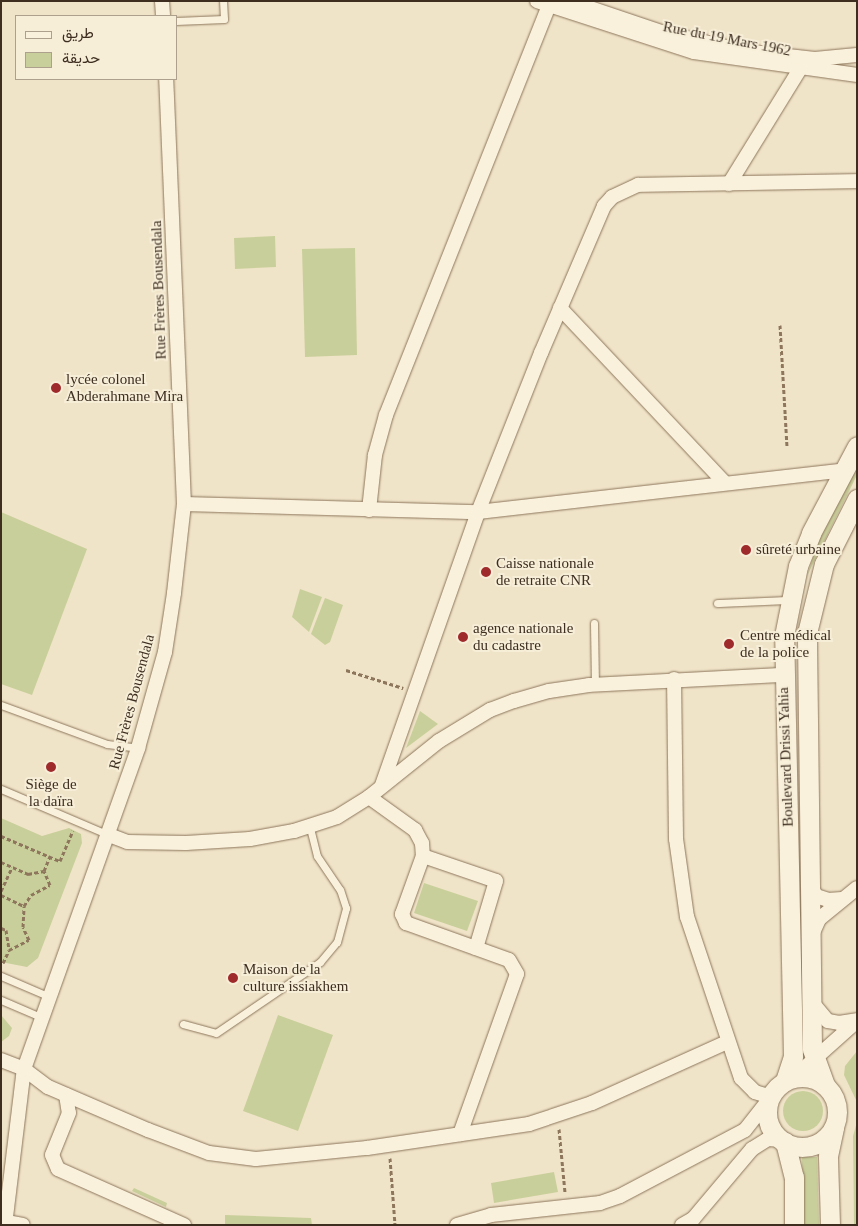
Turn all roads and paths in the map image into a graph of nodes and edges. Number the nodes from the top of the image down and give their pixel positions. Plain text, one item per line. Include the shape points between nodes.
1 (162, 1) edge
2 (223, 1) edge
3 (569, 1) edge
4 (543, 4) edge
5 (163, 15) edge
6 (178, 21) edge
7 (857, 55) edge
8 (800, 69) junction
9 (857, 75) edge
10 (166, 80) edge
11 (857, 181) edge
12 (729, 184) junction
13 (560, 308) junction
14 (780, 325) dead end
15 (787, 446) dead end
16 (857, 446) edge
17 (844, 470) junction
18 (724, 482) junction
19 (857, 499) edge
20 (184, 504) junction
21 (369, 510) junction
22 (478, 512) junction
23 (789, 600) junction
24 (717, 603) dead end
25 (594, 622) dead end
26 (346, 670) dead end
27 (784, 675) junction
28 (674, 679) junction
29 (392, 684) dead end
30 (595, 685) junction
31 (1, 705) edge
32 (138, 748) junction
33 (382, 785) junction
34 (1, 789) edge
35 (369, 797) junction
36 (77, 822) junction
37 (310, 828) junction
38 (109, 835) junction
39 (1, 836) edge
40 (50, 856) junction
41 (423, 856) junction
42 (1, 862) edge
43 (12, 867) junction
44 (44, 871) junction
45 (810, 884) junction
46 (857, 888) edge
47 (1, 891) edge
48 (1, 896) edge
49 (842, 899) junction
50 (24, 906) junction
51 (1, 928) edge
52 (810, 942) junction
53 (476, 948) junction
54 (9, 950) junction
55 (3, 963) dead end
56 (1, 976) edge
57 (51, 998) junction
58 (1, 1000) edge
59 (811, 1000) junction
60 (43, 1018) junction
61 (857, 1021) edge
62 (183, 1024) dead end
63 (727, 1042) junction
64 (832, 1043) junction
65 (1, 1060) edge
66 (813, 1060) junction
67 (24, 1069) junction
68 (789, 1080) junction
69 (827, 1088) junction
70 (66, 1095) junction
71 (771, 1097) junction
72 (557, 1116) junction
73 (835, 1123) junction
74 (460, 1134) junction
75 (784, 1141) junction
76 (389, 1145) junction
77 (565, 1196) dead end
78 (3, 1222) edge
79 (23, 1225) edge
80 (184, 1225) edge
81 (395, 1225) edge
82 (457, 1225) edge
83 (682, 1225) edge
84 (794, 1225) edge
85 (830, 1225) edge

1 - 5 street
2 - 6 lane via 224,19
3 - 7 street, Rue du 19 Mars 1962 via 661,32 743,51 815,59
4 - 8 street, Rue du 19 Mars 1962 via 694,52
4 - 21 street via 386,415 375,456
8 - 9 street, Rue du 19 Mars 1962
8 - 12 street
10 - 20 street, Rue Frères Bousendala
11 - 12 street
12 - 13 street via 638,185 612,197 604,206
13 - 18 street
13 - 22 street
14 - 15 path
16 - 17 main road, Boulevard Drissi Yahia
17 - 18 street
17 - 23 main road, Boulevard Drissi Yahia via 811,533
18 - 22 street
19 - 45 main road, Boulevard Drissi Yahia via 824,564 807,633
20 - 21 street
20 - 32 street, Rue Frères Bousendala via 165,652
21 - 22 street
22 - 33 street
23 - 24 lane
23 - 27 main road, Boulevard Drissi Yahia via 784,636
25 - 30 lane
26 - 29 path
27 - 28 street
27 - 68 main road, Boulevard Drissi Yahia via 793,1057
28 - 30 street
28 - 63 street via 676,839 680,885
30 - 33 street via 549,691 490,710 439,741
31 - 32 lane via 108,744
32 - 38 street, Rue Frères Bousendala
33 - 35 street
34 - 36 lane
35 - 37 street via 337,818
35 - 41 street via 415,830 422,843
36 - 38 lane
36 - 40 path via 60,861
37 - 38 street via 258,838 186,843 127,842
37 - 62 lane via 317,856 340,890 346,908 344,926 336,942 320,962 216,1033
38 - 57 street, Rue Frères Bousendala
39 - 40 path
40 - 44 path
41 - 53 street via 402,920
41 - 53 street via 496,881
42 - 43 path
43 - 44 path via 28,874
43 - 47 path
44 - 50 path via 50,884 31,895
45 - 49 street via 816,896 828,900
45 - 52 main road, Boulevard Drissi Yahia
46 - 49 street
48 - 50 path
49 - 52 street via 819,919
50 - 54 path via 23,927 29,940
51 - 54 path via 6,930
52 - 59 main road, Boulevard Drissi Yahia
53 - 74 street via 509,960 517,974
54 - 55 path
56 - 57 lane
57 - 60 street, Rue Frères Bousendala
58 - 60 lane
59 - 61 street via 816,1011 828,1021 839,1024
59 - 66 main road, Boulevard Drissi Yahia
60 - 67 street, Rue Frères Bousendala
61 - 64 street
63 - 71 street via 744,1084
63 - 72 street
64 - 66 street
64 - 69 street via 825,1062
65 - 67 street
66 - 68 street
66 - 69 main road, Boulevard Drissi Yahia
67 - 70 street via 48,1087
67 - 78 street, Rue Frères Bousendala
68 - 69 main road via 812,1078
68 - 71 main road
69 - 73 main road via 836,1103
70 - 76 street via 209,1153 232,1158 299,1156
70 - 80 street via 69,1113 52,1155 58,1170
71 - 75 main road via 769,1121
71 - 82 street via 745,1130 620,1196 600,1203 491,1215
72 - 74 street
72 - 77 path
73 - 75 main road via 827,1136 815,1144 800,1146
73 - 85 main road via 828,1156
74 - 76 street
75 - 83 street via 768,1139 752,1149 693,1219
75 - 84 main road via 794,1177
76 - 81 path
78 - 79 street

